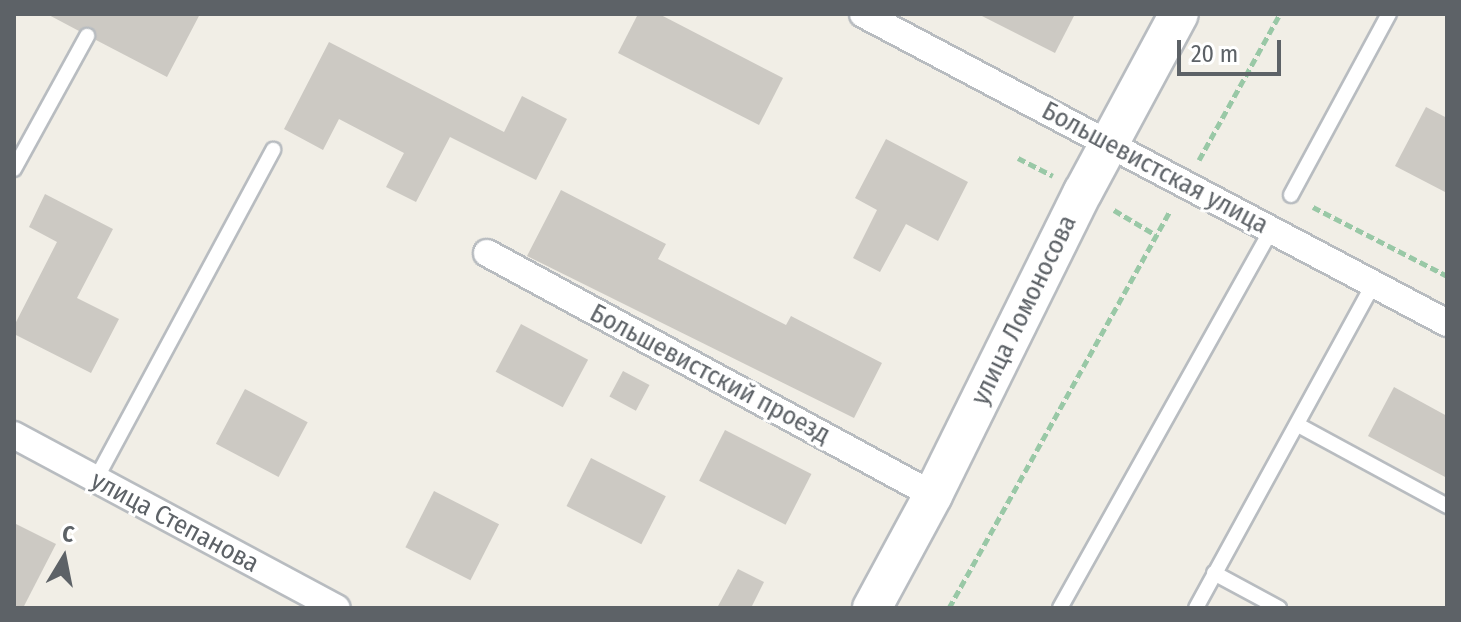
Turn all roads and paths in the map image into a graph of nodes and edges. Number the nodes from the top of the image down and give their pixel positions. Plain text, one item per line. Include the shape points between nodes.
1 (863, 14) edge
2 (1179, 14) edge
3 (1280, 14) edge
4 (1389, 14) edge
5 (87, 36) dead end
6 (1109, 143) junction
7 (273, 150) dead end
8 (14, 169) edge
9 (1185, 185) junction
10 (1291, 195) joint
11 (1272, 229) junction
12 (487, 253) dead end
13 (1447, 276) edge
14 (1374, 283) junction
15 (1447, 323) edge
16 (1298, 425) junction
17 (14, 435) edge
18 (96, 479) junction
19 (933, 495) junction
20 (1447, 506) edge
21 (1214, 573) junction
22 (337, 608) edge
23 (872, 608) edge
24 (949, 608) edge
25 (1060, 608) edge
26 (1196, 608) edge
27 (1279, 608) edge

1 - 6 street, Большевистская улица
2 - 6 main road, улица Ломоносова
3 - 9 path
4 - 10 lane
5 - 8 lane
6 - 9 street, Большевистская улица
6 - 19 main road, улица Ломоносова
7 - 18 lane
9 - 11 street, Большевистская улица
9 - 24 path
10 - 13 path
11 - 14 street, Большевистская улица
11 - 25 lane
12 - 19 street, Большевистский проезд
14 - 15 street, Большевистская улица
14 - 16 lane
16 - 20 lane
16 - 21 lane
17 - 18 street, улица Степанова
18 - 22 street, улица Степанова
19 - 23 main road, улица Ломоносова
21 - 26 lane
21 - 27 lane

